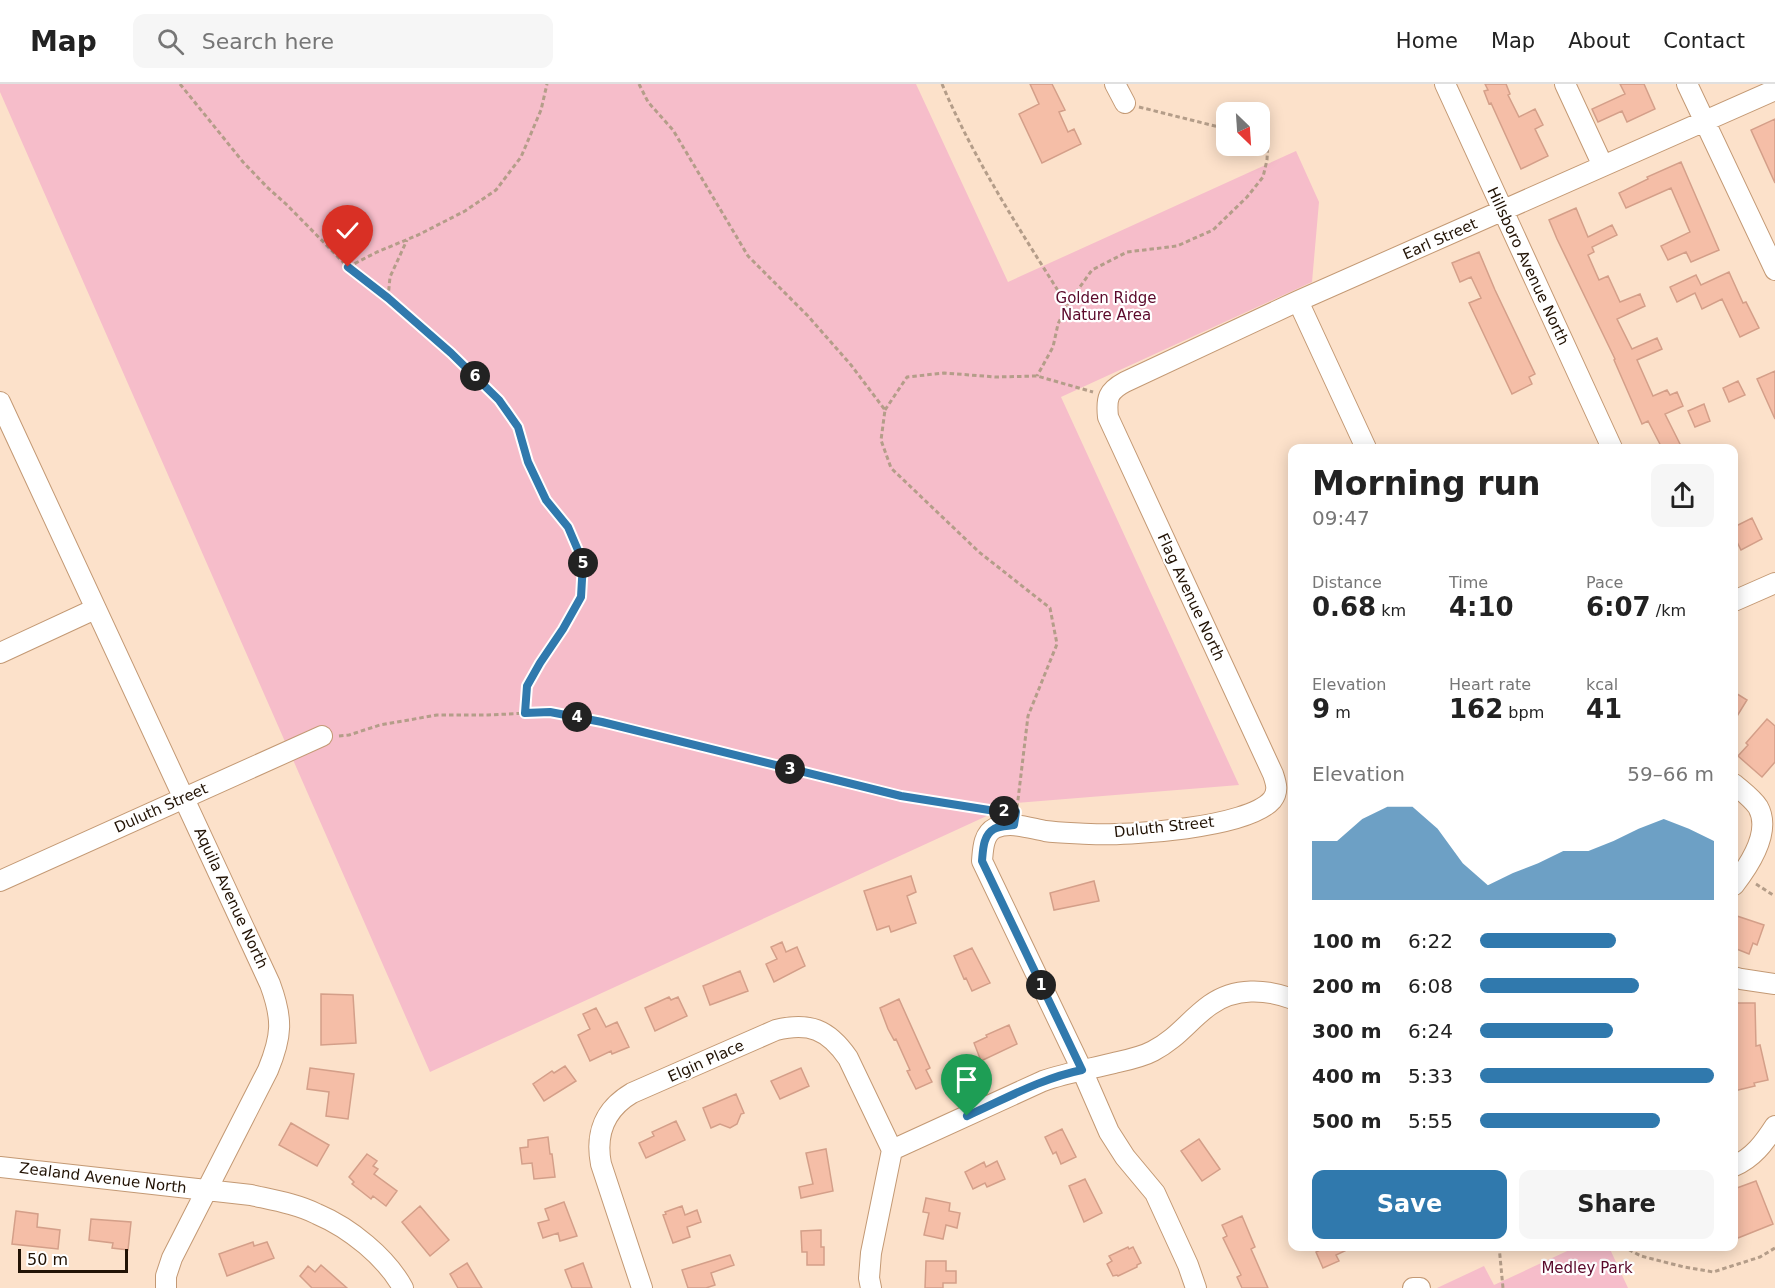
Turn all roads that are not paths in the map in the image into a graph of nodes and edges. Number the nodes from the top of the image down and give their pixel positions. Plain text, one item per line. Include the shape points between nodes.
1 (1115, 84) edge
2 (1445, 84) edge
3 (1565, 84) edge
4 (1688, 84) edge
5 (1775, 90) edge
6 (1125, 103) road end
7 (1706, 122) junction
8 (1603, 166) junction
9 (1503, 211) junction
10 (1775, 270) edge
11 (1298, 301) junction
12 (1109, 395) joint
13 (0, 402) edge
14 (6, 430) edge
15 (1364, 444) edge
16 (1610, 444) edge
17 (1775, 583) edge
18 (1738, 600) edge
19 (95, 609) junction
20 (0, 653) edge
21 (322, 736) road end
22 (1738, 788) edge
23 (185, 798) junction
24 (1273, 798) joint
25 (0, 880) edge
26 (1738, 880) edge
27 (1738, 979) edge
28 (1775, 984) edge
29 (1288, 997) edge
30 (1082, 1070) junction
31 (1775, 1126) edge
32 (892, 1150) junction
33 (1738, 1165) edge
34 (0, 1167) edge
35 (207, 1190) junction
36 (166, 1288) edge
37 (403, 1288) edge
38 (642, 1288) edge
39 (871, 1288) edge
40 (1196, 1288) edge
41 (1413, 1288) edge
42 (1420, 1288) edge

1 - 6 street
2 - 9 street, Hillsboro Avenue North
3 - 8 street
4 - 7 street
5 - 7 street, Earl Street
7 - 8 street, Earl Street
7 - 10 street
8 - 9 street, Earl Street
9 - 11 street, Earl Street
9 - 16 street, Hillsboro Avenue North
11 - 12 street, Earl Street via 1125,382
11 - 15 street
12 - 24 street, Flag Avenue North via 1108,417 1274,774 1277,786
13 - 14 street, Aquila Avenue North
14 - 19 street, Aquila Avenue North
17 - 18 street
19 - 20 street
19 - 23 street, Aquila Avenue North
21 - 23 street, Duluth Street
22 - 26 street via 1759,809 1762,823 1760,841
23 - 25 street, Duluth Street
23 - 35 street, Aquila Avenue North via 270,984 278,1005 280,1028 268,1070
24 - 30 street, Duluth Street via 1260,810 1190,828 1084,834 1014,825 995,828 988,835 982,861
27 - 28 street
29 - 30 street via 1257,991 1224,997 1152,1052
30 - 32 street via 1043,1081
30 - 40 street via 1116,1143 1163,1207
31 - 33 street via 1755,1153
32 - 38 street, Elgin Place via 840,1045 807,1027 776,1030 632,1093 611,1110 598,1150
32 - 39 street via 871,1253
34 - 35 street, Zealand Avenue North
35 - 36 street, Zealand Avenue North via 172,1258
35 - 37 street via 251,1195 317,1214 346,1229 373,1250
41 - 42 street

